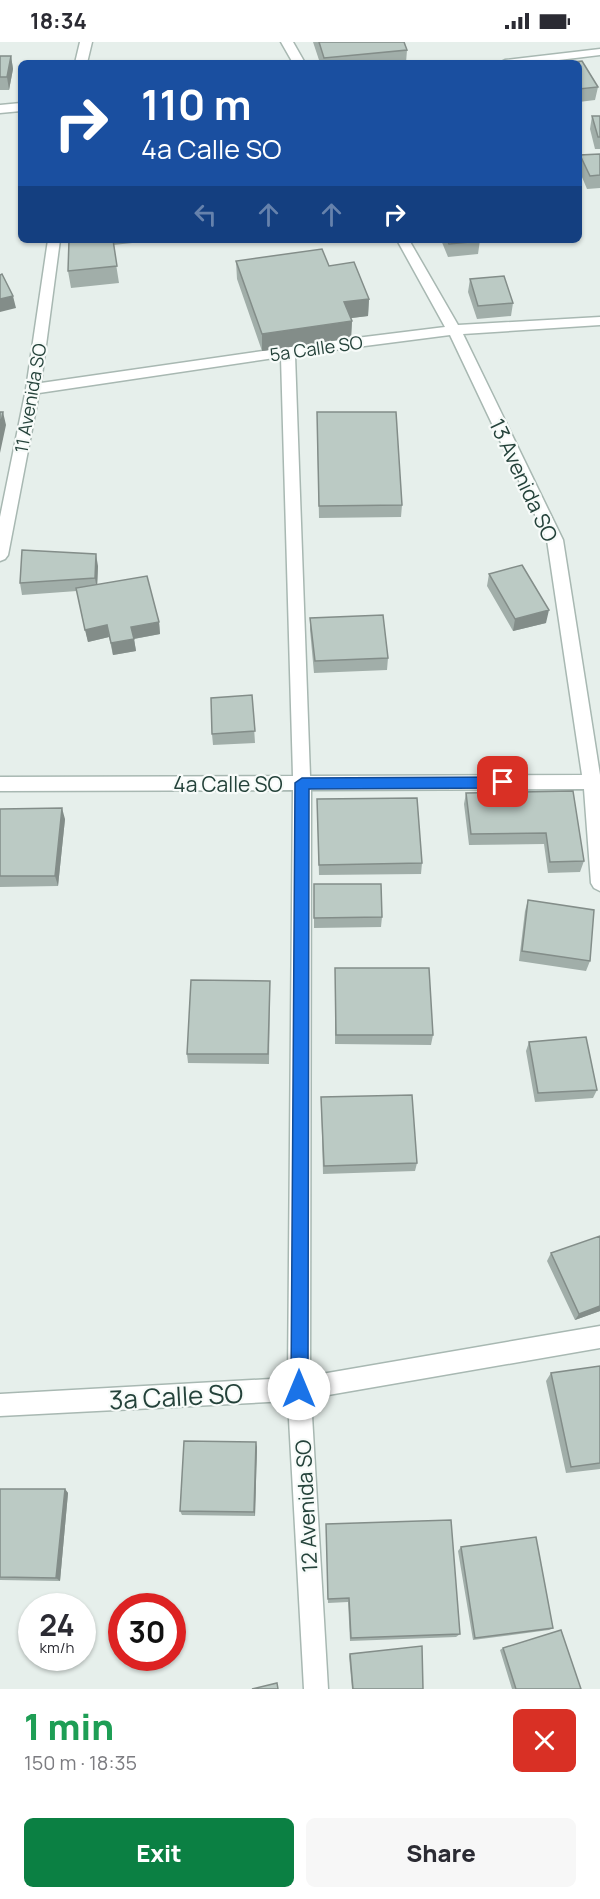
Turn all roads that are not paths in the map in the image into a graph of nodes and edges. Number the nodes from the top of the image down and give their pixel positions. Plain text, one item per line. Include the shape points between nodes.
1 (86, 42) edge
2 (288, 42) edge
3 (586, 42) edge
4 (597, 52) edge
5 (82, 60) edge
6 (297, 60) edge
7 (531, 60) edge
8 (600, 66) edge
9 (18, 107) edge
10 (0, 109) edge
11 (54, 243) edge
12 (406, 243) edge
13 (600, 321) edge
14 (454, 330) junction
15 (288, 352) junction
16 (33, 389) junction
17 (0, 555) edge
18 (596, 782) edge
19 (302, 783) junction
20 (0, 784) edge
21 (600, 883) edge
22 (600, 1337) edge
23 (299, 1389) junction
24 (0, 1406) edge
25 (316, 1689) edge

1 - 5 street
2 - 6 street
3 - 4 street
4 - 7 street
4 - 8 street
9 - 10 street
11 - 16 street, 11 Avenida SO
12 - 14 street, 13 Avenida SO
13 - 14 street, 5a Calle SO
14 - 15 street, 5a Calle SO
14 - 18 street, 13 Avenida SO via 555,540
15 - 16 street, 5a Calle SO
15 - 19 street, 12 Avenida SO
16 - 17 street, 11 Avenida SO
18 - 19 street, 4a Calle SO
18 - 21 street, 13 Avenida SO
19 - 20 street, 4a Calle SO
19 - 23 street, 12 Avenida SO
22 - 23 street, 3a Calle SO
23 - 24 street, 3a Calle SO
23 - 25 street, 12 Avenida SO

